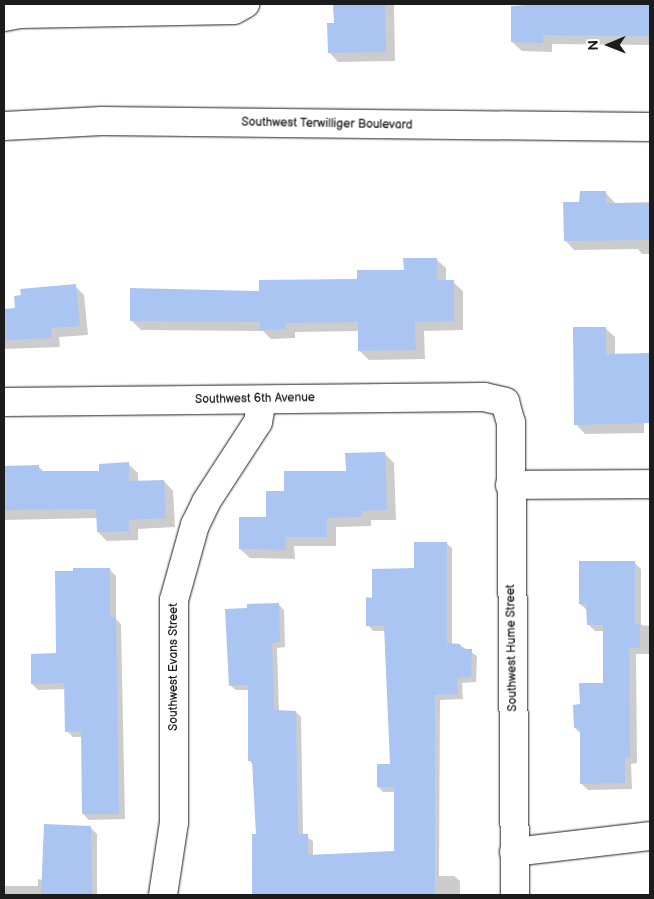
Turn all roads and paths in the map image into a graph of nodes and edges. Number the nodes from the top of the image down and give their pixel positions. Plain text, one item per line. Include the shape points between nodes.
1 (245, 4) edge
2 (4, 17) edge
3 (4, 126) edge
4 (650, 127) edge
5 (262, 400) junction
6 (4, 402) edge
7 (505, 402) joint
8 (650, 484) edge
9 (510, 485) junction
10 (650, 836) edge
11 (514, 852) junction
12 (163, 895) edge
13 (515, 895) edge

1 - 2 street via 234,10 20,14
3 - 4 street, Southwest Terwilliger Boulevard via 102,121
5 - 6 street, Southwest 6th Avenue
5 - 7 street, Southwest 6th Avenue via 484,397
5 - 12 street, Southwest Evans Street via 258,422 206,502 195,525 174,600 174,822
7 - 9 street, Southwest Hume Street via 511,423
8 - 9 street
9 - 11 street, Southwest Hume Street
10 - 11 street
11 - 13 street, Southwest Hume Street

